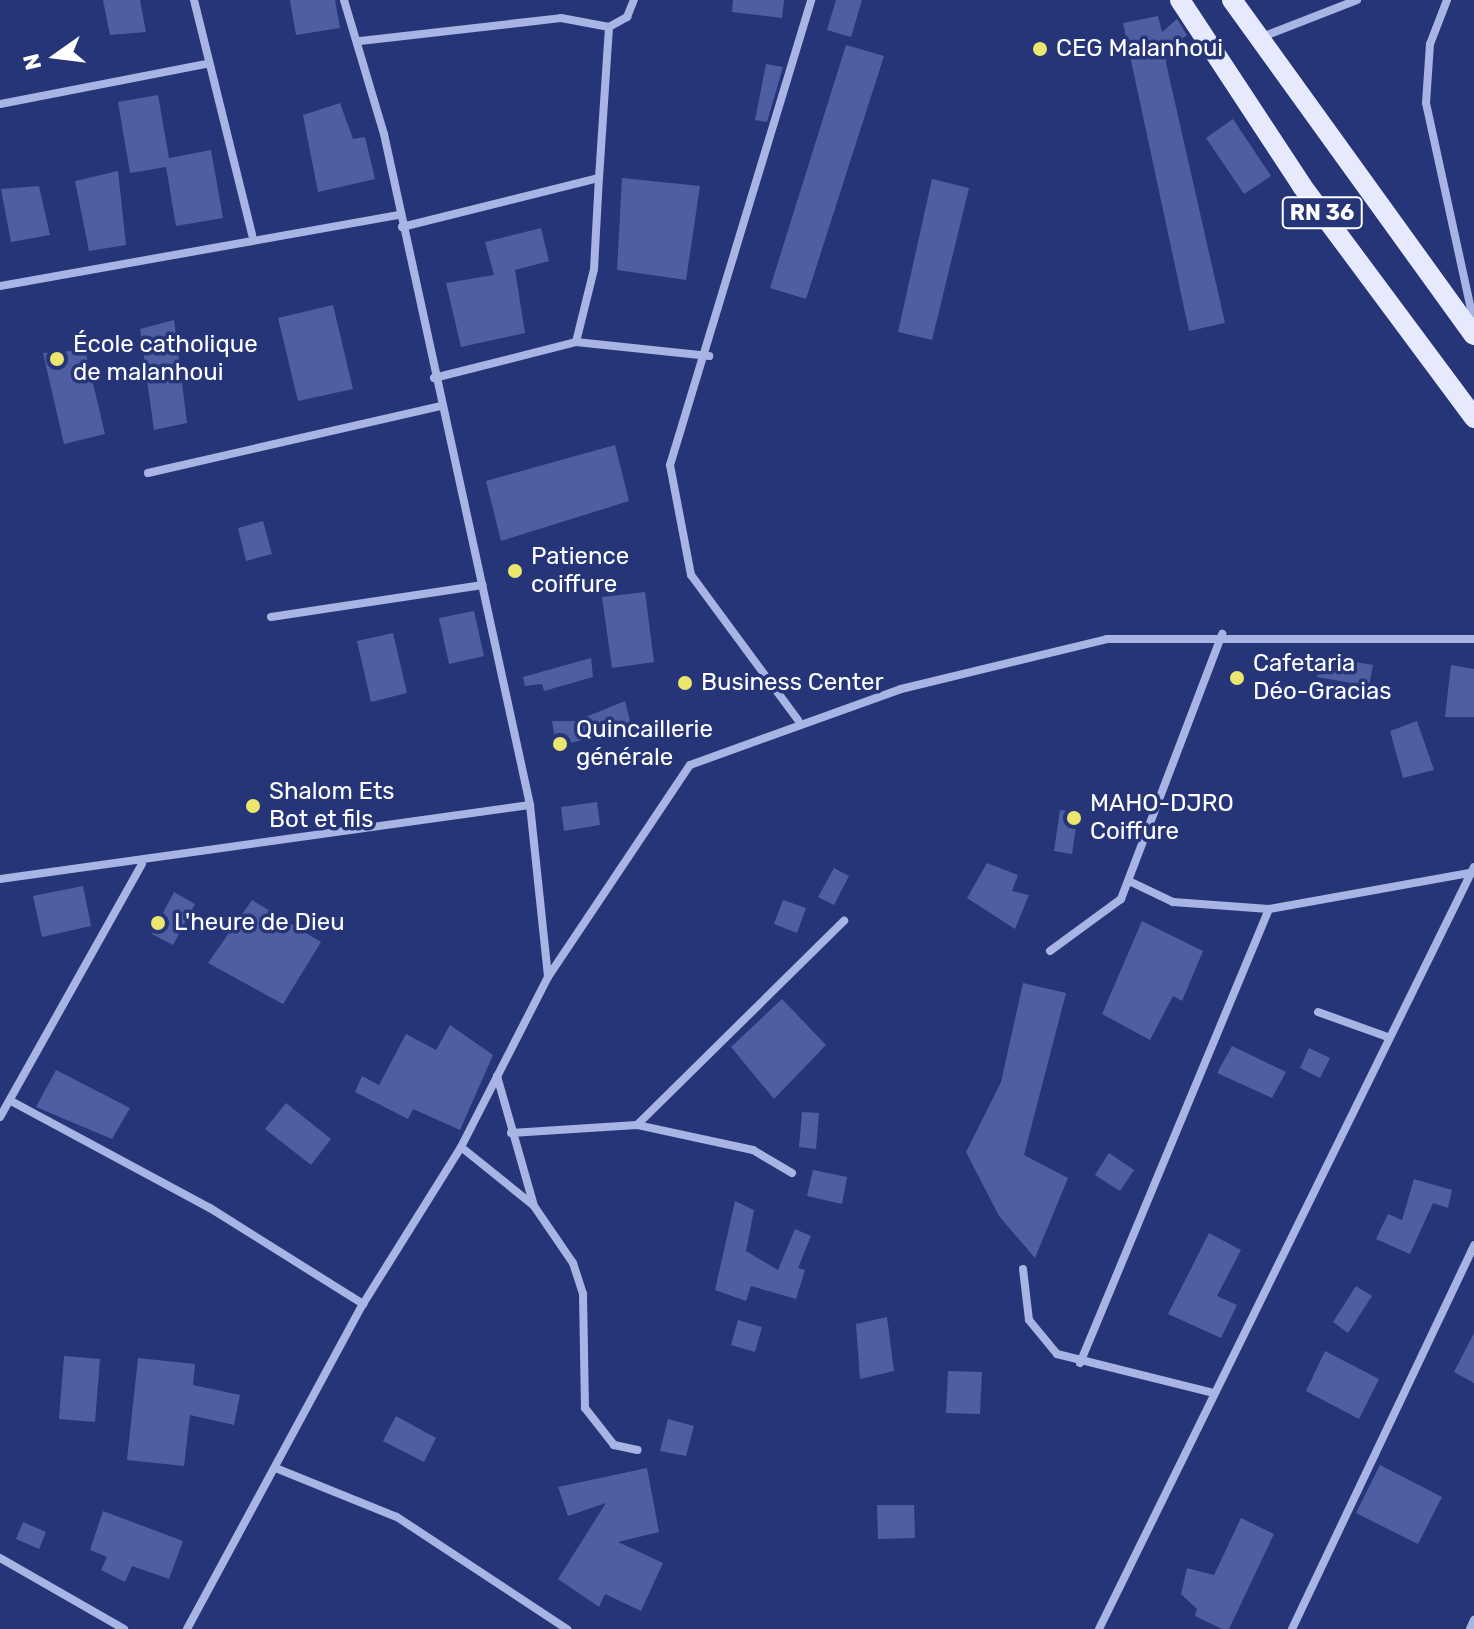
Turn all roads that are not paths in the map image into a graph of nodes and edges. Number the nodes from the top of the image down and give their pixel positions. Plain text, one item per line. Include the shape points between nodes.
1 (194, 0) edge
2 (344, 0) edge
3 (634, 0) edge
4 (811, 0) edge
5 (1180, 0) edge
6 (1232, 0) edge
7 (1357, 0) edge
8 (1447, 0) edge
9 (609, 27) junction
10 (1257, 39) junction
11 (360, 41) junction
12 (205, 64) junction
13 (0, 104) edge
14 (599, 178) junction
15 (398, 215) junction
16 (402, 227) junction
17 (252, 235) junction
18 (0, 286) edge
19 (1474, 324) edge
20 (1474, 335) edge
21 (576, 342) junction
22 (709, 356) junction
23 (434, 378) junction
24 (441, 406) junction
25 (1474, 418) edge
26 (148, 473) dead end
27 (483, 585) junction
28 (271, 617) dead end
29 (1222, 634) junction
30 (1474, 639) edge
31 (798, 720) junction
32 (530, 805) junction
33 (142, 864) junction
34 (1473, 870) edge
35 (0, 879) edge
36 (1129, 881) junction
37 (1269, 909) junction
38 (844, 921) dead end
39 (1050, 951) dead end
40 (548, 977) junction
41 (1318, 1012) dead end
42 (1388, 1037) junction
43 (497, 1076) junction
44 (11, 1101) junction
45 (0, 1117) edge
46 (637, 1125) junction
47 (511, 1133) junction
48 (461, 1147) junction
49 (792, 1173) dead end
50 (534, 1206) junction
51 (1474, 1245) edge
52 (1023, 1269) dead end
53 (363, 1304) junction
54 (1080, 1363) junction
55 (1213, 1393) junction
56 (637, 1450) dead end
57 (278, 1469) junction
58 (0, 1558) edge
59 (1474, 1620) edge
60 (124, 1629) edge
61 (187, 1629) edge
62 (567, 1629) edge
63 (1099, 1629) edge
64 (1292, 1629) edge
65 (1470, 1629) edge

1 - 12 street
2 - 11 street
3 - 9 street via 627,17
4 - 22 street
5 - 25 main road, RN 36 via 1302,186
6 - 10 main road, RN 36
7 - 10 street
8 - 19 street via 1430,44 1426,103
9 - 11 street via 561,18
9 - 14 street
10 - 20 main road, RN 36
11 - 15 street
12 - 13 street
12 - 17 street
14 - 16 street
14 - 21 street via 594,269
15 - 16 street
15 - 17 street
16 - 23 street
17 - 18 street
21 - 22 street
21 - 23 street
22 - 31 street via 670,465 680,543 707,603
23 - 24 street
24 - 26 street
24 - 27 street
27 - 28 street
27 - 32 street
29 - 30 street
29 - 31 street via 1069,646
29 - 36 street
31 - 40 street via 690,765
32 - 33 street
32 - 40 street
33 - 35 street
33 - 44 street
34 - 37 street
34 - 42 street
36 - 37 street via 1173,902
36 - 39 street via 1108,913
37 - 54 street
38 - 46 street
40 - 43 street
41 - 42 street
42 - 55 street
43 - 47 street
43 - 48 street
44 - 45 street
44 - 53 street via 210,1208
46 - 47 street
46 - 49 street via 753,1150
47 - 50 street
48 - 50 street
48 - 53 street
50 - 56 street via 573,1263 583,1294 585,1408 614,1445
51 - 64 street
52 - 54 street via 1029,1320 1057,1354
53 - 57 street
54 - 55 street
55 - 63 street
57 - 61 street
57 - 62 street via 397,1517
58 - 60 street
59 - 65 street

